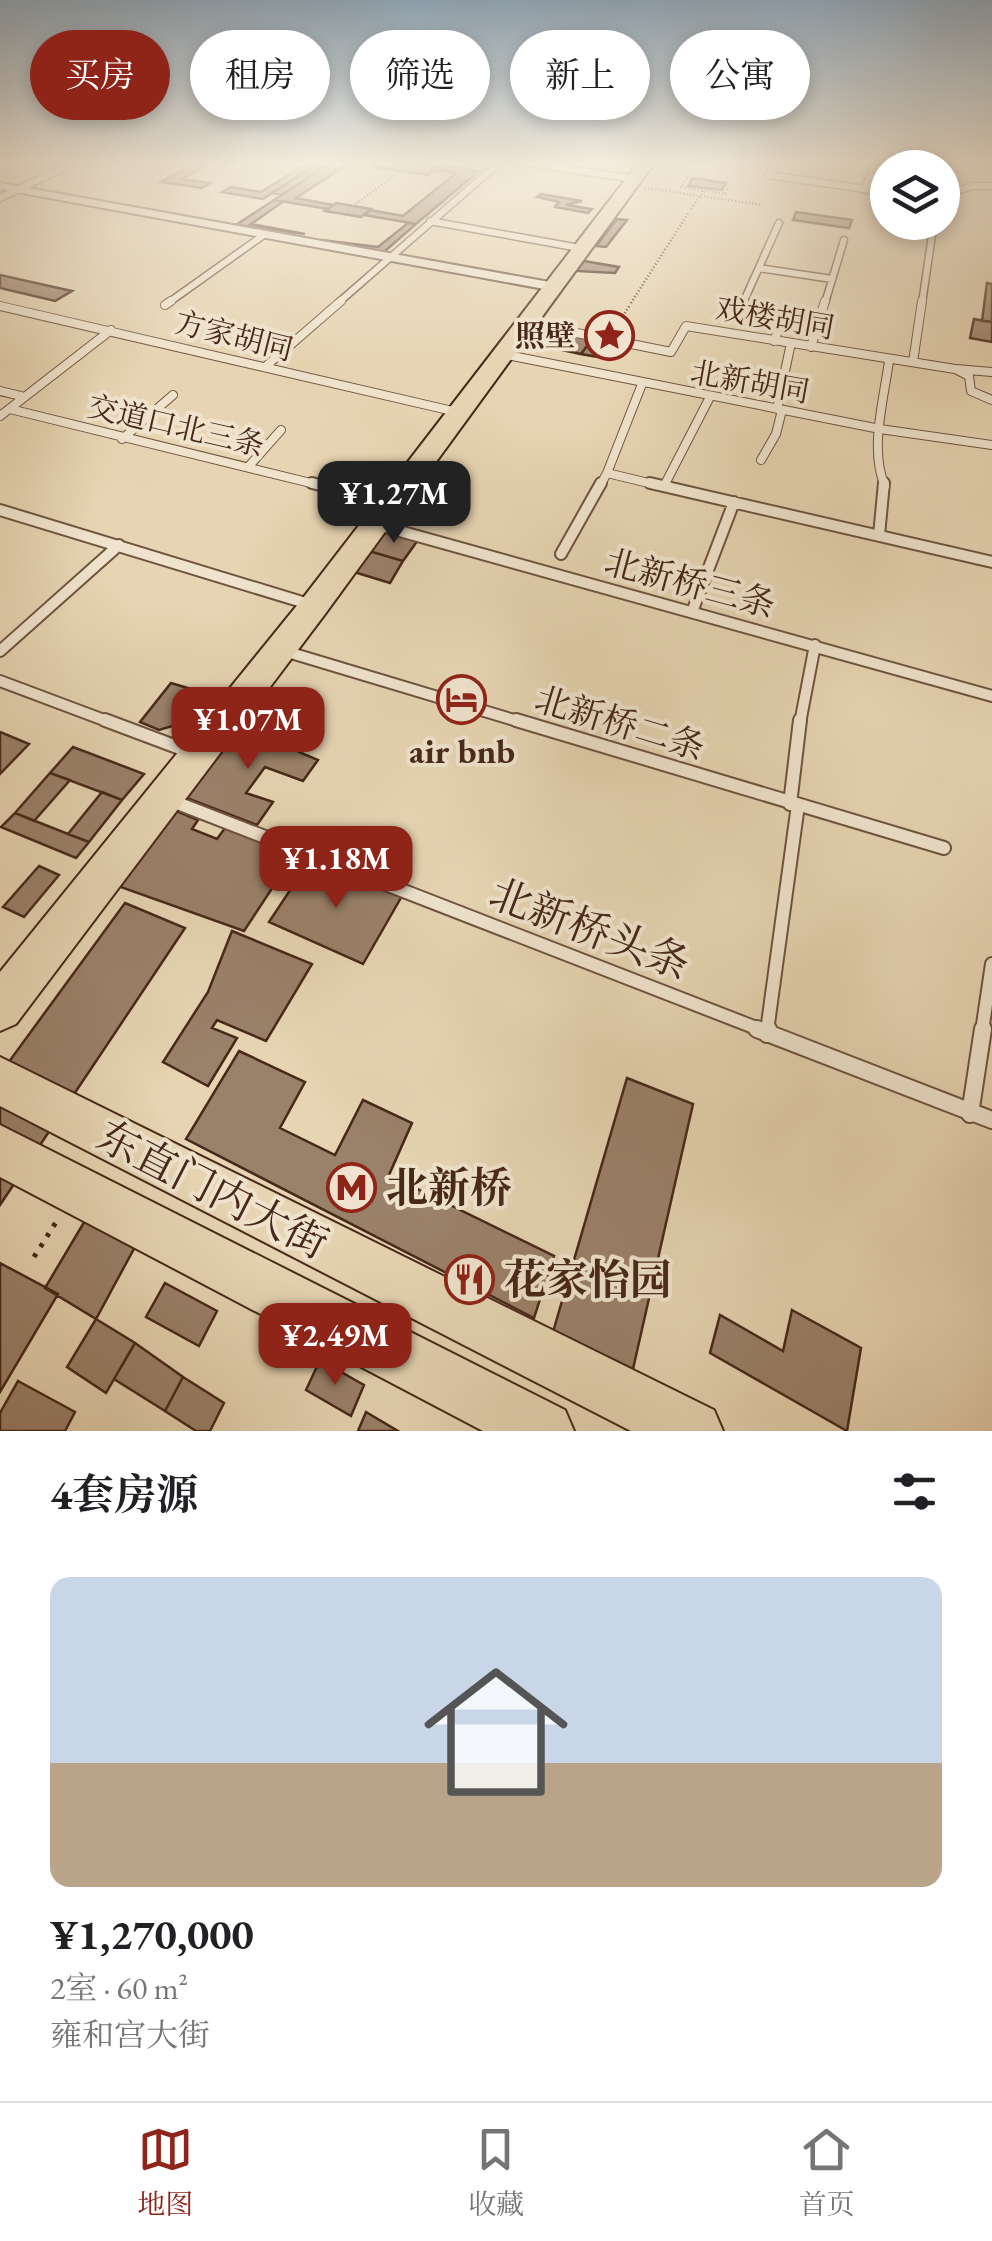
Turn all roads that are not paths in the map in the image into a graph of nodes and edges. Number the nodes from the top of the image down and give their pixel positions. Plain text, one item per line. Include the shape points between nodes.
1 (236, 229) edge
2 (421, 229) edge
3 (473, 229) edge
4 (600, 229) edge
5 (776, 229) edge
6 (266, 234) junction
7 (844, 240) dead end
8 (931, 240) edge
9 (585, 249) junction
10 (388, 256) junction
11 (759, 268) junction
12 (832, 279) junction
13 (554, 287) junction
14 (165, 305) dead end
15 (0, 306) edge
16 (527, 322) junction
17 (111, 330) junction
18 (774, 340) junction
19 (791, 343) junction
20 (811, 347) junction
21 (502, 354) junction
22 (889, 361) junction
23 (913, 362) junction
24 (264, 367) junction
25 (952, 368) junction
26 (992, 372) edge
27 (642, 384) junction
28 (0, 391) edge
29 (173, 395) dead end
30 (20, 396) junction
31 (710, 397) junction
32 (992, 400) edge
33 (10, 409) junction
34 (779, 409) junction
35 (458, 412) junction
36 (0, 416) edge
37 (880, 429) junction
38 (281, 430) dead end
39 (122, 439) junction
40 (992, 446) edge
41 (761, 460) dead end
42 (250, 464) junction
43 (607, 472) junction
44 (664, 486) junction
45 (734, 502) junction
46 (0, 510) edge
47 (382, 513) junction
48 (879, 535) junction
49 (119, 545) junction
50 (561, 554) dead end
51 (992, 562) edge
52 (314, 606) junction
53 (692, 612) junction
54 (814, 645) junction
55 (281, 650) junction
56 (0, 651) edge
57 (0, 681) edge
58 (992, 696) edge
59 (199, 755) junction
60 (164, 798) junction
61 (794, 805) junction
62 (944, 848) dead end
63 (992, 964) edge
64 (0, 1008) edge
65 (768, 1034) junction
66 (0, 1081) edge
67 (970, 1114) junction
68 (992, 1120) edge
69 (0, 1150) edge
70 (544, 1431) edge
71 (693, 1431) edge

1 - 6 street
2 - 10 lane
3 - 9 lane
4 - 9 main road
5 - 11 lane
6 - 10 street
6 - 14 lane
7 - 12 lane
8 - 23 lane
9 - 13 main road
10 - 13 street
10 - 24 lane
11 - 12 lane
11 - 18 lane via 736,318 780,326
12 - 20 lane
13 - 16 main road
15 - 17 lane, 方家胡同
16 - 18 lane, 戏楼胡同 via 671,352 686,326
16 - 21 main road
17 - 24 lane, 方家胡同
17 - 30 lane
18 - 19 lane, 戏楼胡同
19 - 20 lane, 戏楼胡同
19 - 34 lane
20 - 22 lane, 戏楼胡同
21 - 27 lane, 北新胡同
21 - 35 main road
22 - 23 lane, 戏楼胡同
22 - 37 lane
23 - 25 lane, 戏楼胡同
24 - 35 lane, 方家胡同
25 - 26 lane, 戏楼胡同
25 - 32 lane via 969,376 971,391
27 - 31 lane, 北新胡同
27 - 43 lane
28 - 30 lane
29 - 39 lane
30 - 33 lane
31 - 34 lane, 北新胡同
31 - 44 lane
33 - 36 lane
33 - 39 lane, 交道口北三条
34 - 37 lane, 北新胡同
34 - 41 lane via 776,434
35 - 47 main road
37 - 40 lane, 北新胡同
37 - 48 lane via 878,472 886,487
38 - 42 lane
39 - 42 lane, 交道口北三条
42 - 47 lane, 交道口北三条
43 - 44 lane
43 - 50 lane
44 - 45 lane
45 - 48 lane
45 - 53 lane
46 - 49 lane
47 - 52 main road
47 - 53 lane, 北新桥三条
48 - 51 lane
49 - 52 lane
49 - 56 lane
52 - 55 main road
53 - 54 lane, 北新桥三条
54 - 58 lane, 北新桥三条
54 - 61 lane
55 - 59 main road
55 - 61 lane, 北新桥二条
57 - 59 lane
59 - 60 main road
60 - 64 main road
60 - 65 lane, 北新桥头条
61 - 62 lane, 北新桥二条
61 - 65 lane
63 - 67 lane
65 - 67 lane, 北新桥头条
66 - 71 main road, 东直门内大街
67 - 68 lane, 北新桥头条
69 - 70 main road, 东直门内大街

